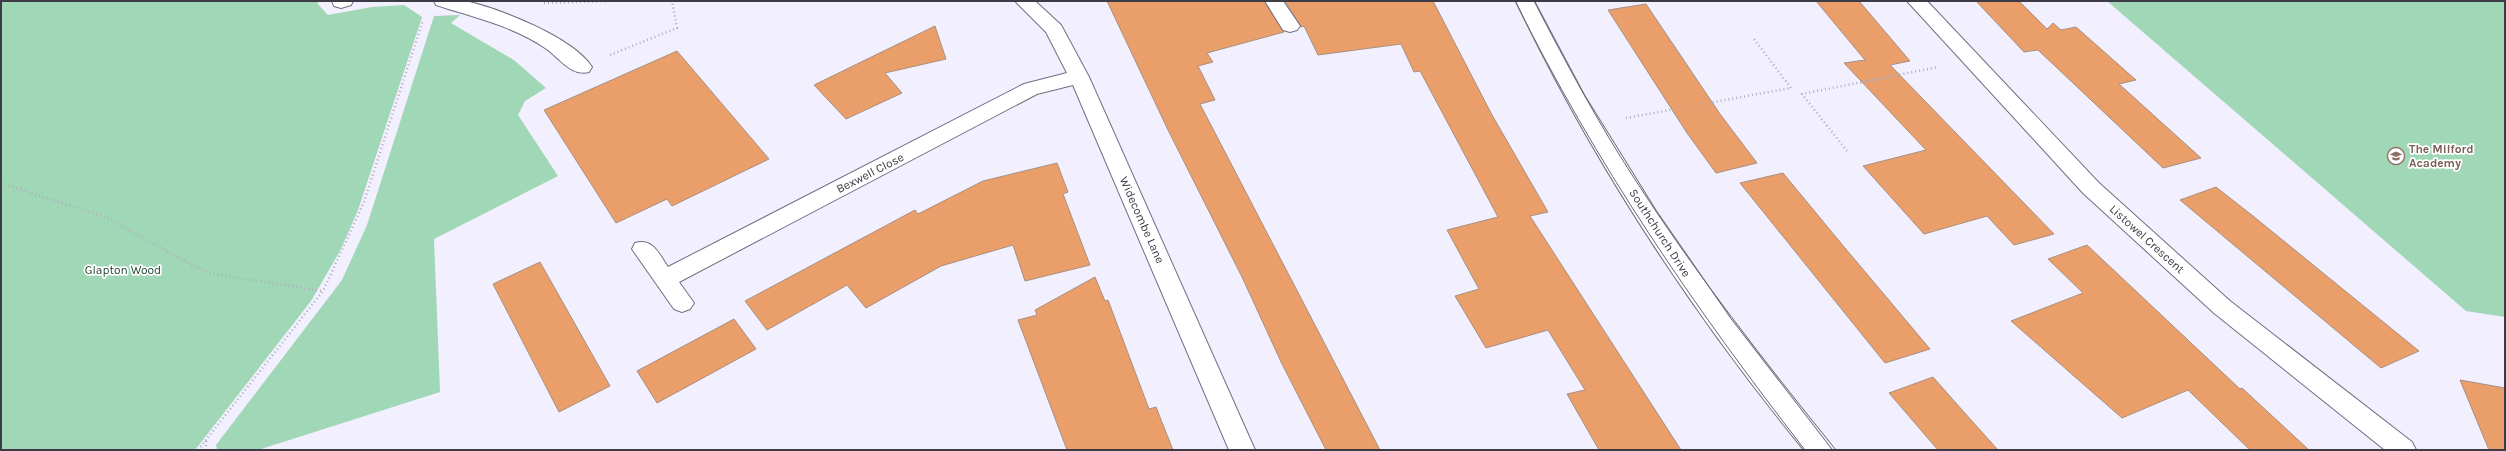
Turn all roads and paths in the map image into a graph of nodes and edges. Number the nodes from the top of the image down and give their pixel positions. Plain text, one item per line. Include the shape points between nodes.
1 (443, 1) edge
2 (672, 1) edge
3 (1024, 1) edge
4 (1274, 1) edge
5 (1525, 1) edge
6 (1916, 1) edge
7 (424, 19) dead end
8 (1290, 26) dead end
9 (1754, 39) dead end
10 (1970, 61) junction
11 (582, 67) joint
12 (1079, 77) junction
13 (1592, 124) junction
14 (1847, 151) dead end
15 (1, 183) edge
16 (643, 249) dead end
17 (664, 279) junction
18 (323, 291) junction
19 (682, 304) dead end
20 (206, 440) junction
21 (198, 450) edge
22 (206, 450) edge
23 (1242, 450) edge
24 (1819, 450) edge
25 (2403, 450) edge

1 - 11 street via 505,20 552,43
2 - 11 path via 677,28
3 - 12 street, Widecombe Lane via 1054,29
4 - 8 street
5 - 13 street, Southchurch Drive
6 - 10 street, Listowel Crescent
7 - 18 path via 364,202
9 - 13 path via 1791,88
10 - 14 path via 1802,94
10 - 25 street, Listowel Crescent via 2091,188 2216,301
12 - 17 street, Bexwell Close via 1031,89
12 - 23 street, Widecombe Lane
13 - 24 street, Southchurch Drive via 1690,278 1733,339
15 - 18 path via 108,218 212,274
16 - 17 street
17 - 19 street
18 - 20 path
20 - 21 path
20 - 22 path

